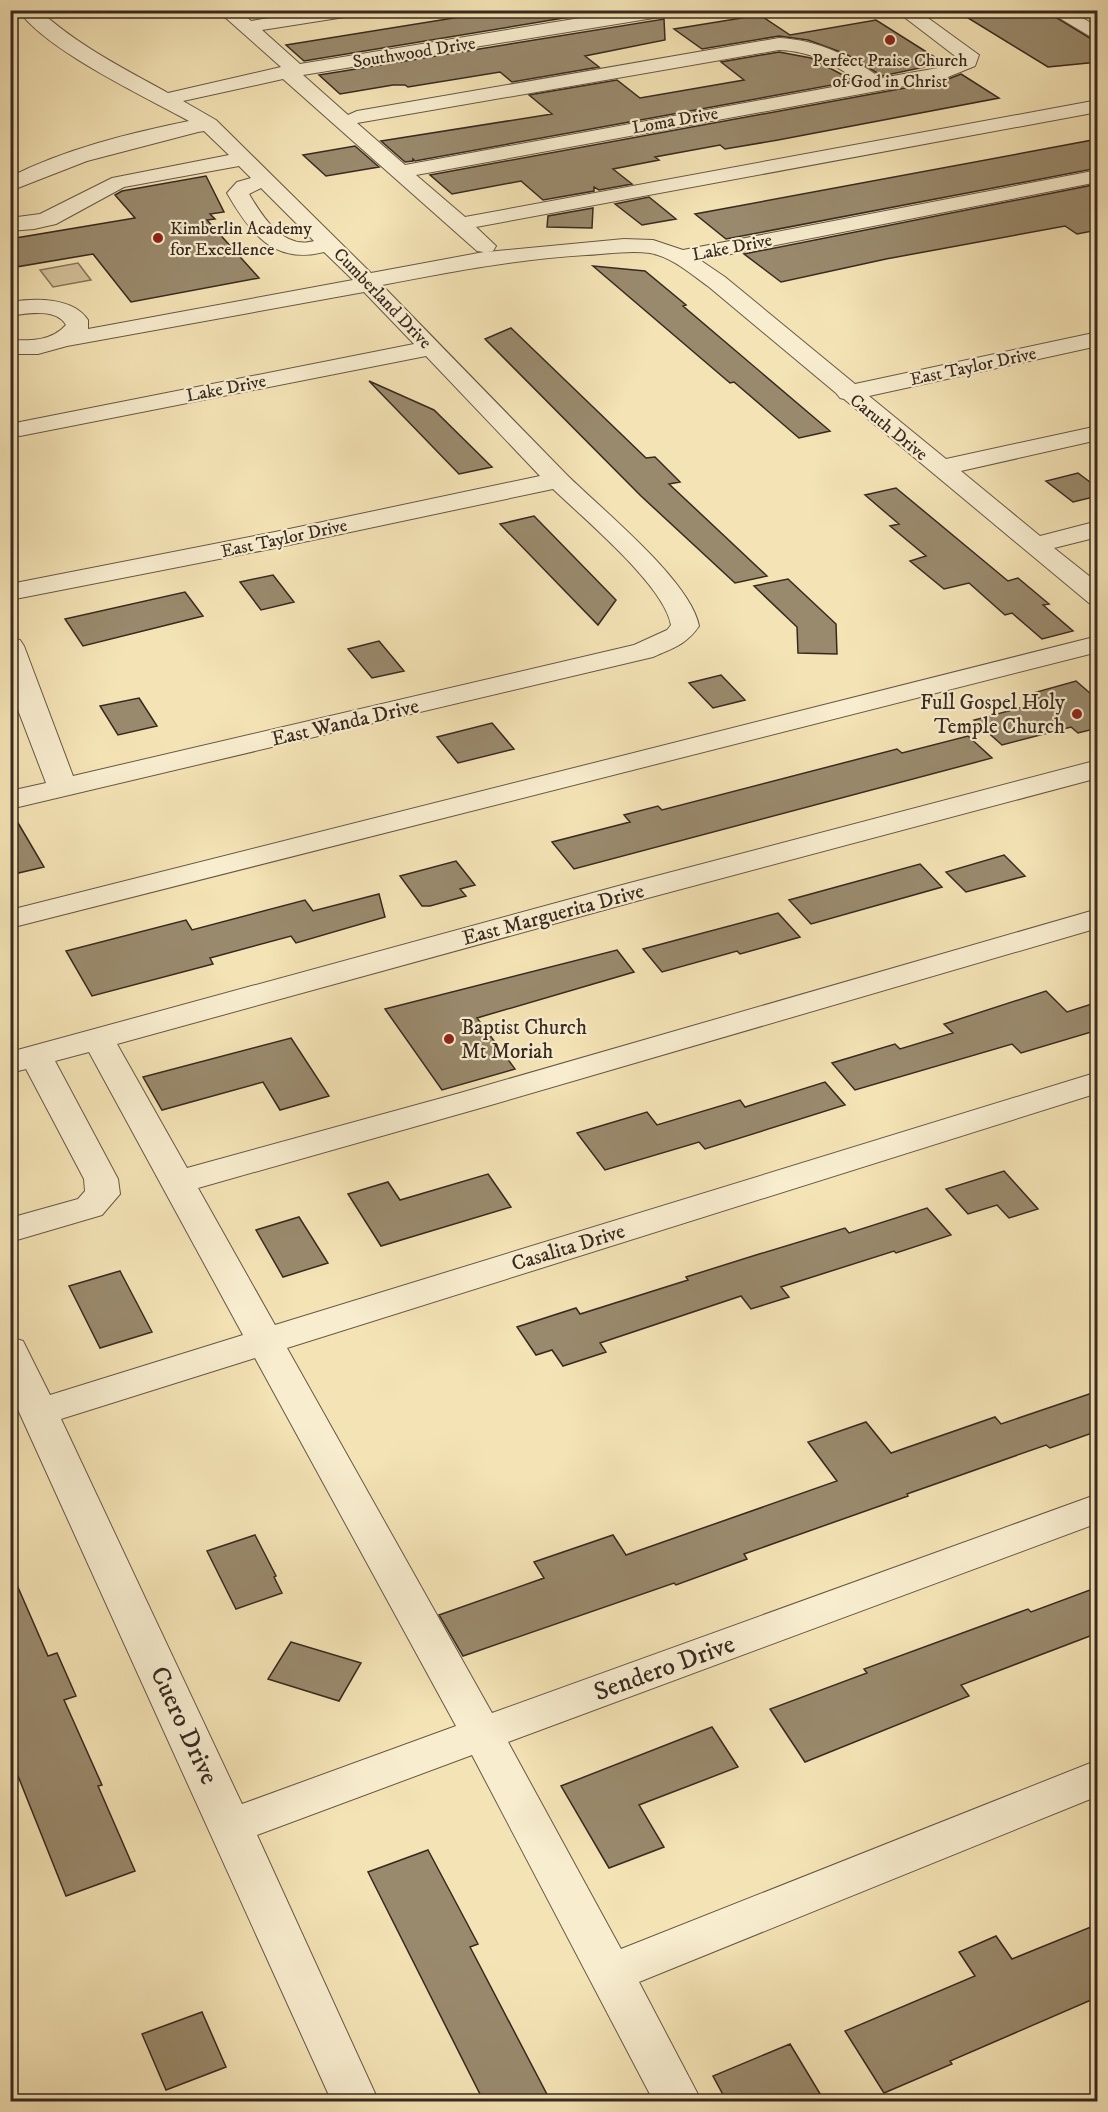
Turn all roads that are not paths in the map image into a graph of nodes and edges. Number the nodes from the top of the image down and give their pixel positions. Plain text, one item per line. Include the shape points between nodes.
1 (223, 10) edge
2 (351, 10) edge
3 (666, 10) edge
4 (904, 10) edge
5 (1055, 10) edge
6 (28, 12) edge
7 (247, 27) junction
8 (1098, 35) edge
9 (888, 67) dead end
10 (292, 72) junction
11 (906, 79) junction
12 (876, 84) junction
13 (164, 100) junction
14 (1098, 106) edge
15 (357, 117) dead end
16 (209, 123) junction
17 (168, 132) junction
18 (194, 154) junction
19 (243, 159) junction
20 (408, 170) dead end
21 (1098, 176) edge
22 (266, 180) junction
23 (10, 185) edge
24 (291, 206) junction
25 (249, 212) junction
26 (473, 221) dead end
27 (10, 225) edge
28 (329, 243) junction
29 (497, 257) junction
30 (681, 257) junction
31 (367, 282) junction
32 (10, 309) edge
33 (59, 309) junction
34 (157, 323) junction
35 (1098, 339) edge
36 (64, 340) junction
37 (10, 347) edge
38 (432, 348) junction
39 (848, 393) junction
40 (20, 429) dead end
41 (1098, 433) edge
42 (940, 468) junction
43 (558, 480) junction
44 (1098, 529) edge
45 (1033, 544) junction
46 (10, 592) edge
47 (1098, 597) edge
48 (677, 636) joint
49 (1098, 644) edge
50 (10, 646) edge
51 (17, 690) edge
52 (1098, 769) edge
53 (63, 788) junction
54 (10, 800) edge
55 (1098, 918) edge
56 (10, 919) edge
57 (98, 1039) junction
58 (23, 1060) edge
59 (1098, 1082) edge
60 (177, 1182) junction
61 (10, 1230) edge
62 (266, 1341) junction
63 (10, 1350) edge
64 (39, 1412) junction
65 (1098, 1508) edge
66 (482, 1734) junction
67 (1098, 1777) edge
68 (231, 1826) junction
69 (611, 1974) junction
70 (356, 2102) edge
71 (679, 2102) edge

1 - 7 street
2 - 7 street
3 - 10 street, Southwood Drive
4 - 11 street, Loma Drive via 969,54 968,62 943,73
5 - 8 street
6 - 13 street, Cumberland Drive via 63,40
7 - 10 street
9 - 11 street
10 - 13 street, Southwood Drive
10 - 29 street
11 - 12 street, Loma Drive
12 - 15 street via 829,53 801,44 779,44
12 - 20 street, Loma Drive
13 - 16 street, Cumberland Drive
14 - 26 street
16 - 17 street
16 - 19 street, Cumberland Drive
17 - 18 street
17 - 23 street via 61,161
18 - 19 street
18 - 27 street via 100,189 49,219
19 - 22 street, Cumberland Drive
21 - 30 street, Lake Drive
22 - 24 street, Cumberland Drive
22 - 25 street via 244,186 238,193
24 - 25 street
24 - 28 street, Cumberland Drive
25 - 28 street via 274,242 291,249
28 - 31 street, Cumberland Drive
29 - 30 street, Lake Drive via 624,246 653,247
29 - 31 street, Lake Drive
30 - 39 street, Caruth Drive via 717,282
31 - 34 street, Lake Drive
31 - 38 street, Cumberland Drive
32 - 33 street
33 - 34 street
33 - 36 street via 77,320 78,326
34 - 36 street, Lake Drive
35 - 39 street, East Taylor Drive
36 - 37 street, Lake Drive via 36,347
38 - 40 street, Lake Drive
38 - 43 street, Cumberland Drive
39 - 42 street, Caruth Drive
41 - 42 street
42 - 45 street, Caruth Drive
43 - 46 street, East Taylor Drive
43 - 48 street, Cumberland Drive via 653,572 683,614 685,626
44 - 45 street
45 - 47 street, Caruth Drive
48 - 53 street, East Wanda Drive via 643,651
49 - 56 street
50 - 51 street
51 - 53 street
52 - 57 street, East Marguerita Drive
53 - 54 street, East Wanda Drive
55 - 60 street
57 - 58 street, East Marguerita Drive
57 - 60 street
58 - 61 street via 101,1179 103,1194 90,1207
59 - 62 street, Casalita Drive
60 - 62 street
62 - 64 street, Casalita Drive
62 - 66 street
63 - 64 street, Cuero Drive
64 - 68 street, Cuero Drive
65 - 66 street, Sendero Drive
66 - 68 street, Sendero Drive
66 - 69 street
67 - 69 street
68 - 70 street, Cuero Drive
69 - 71 street

